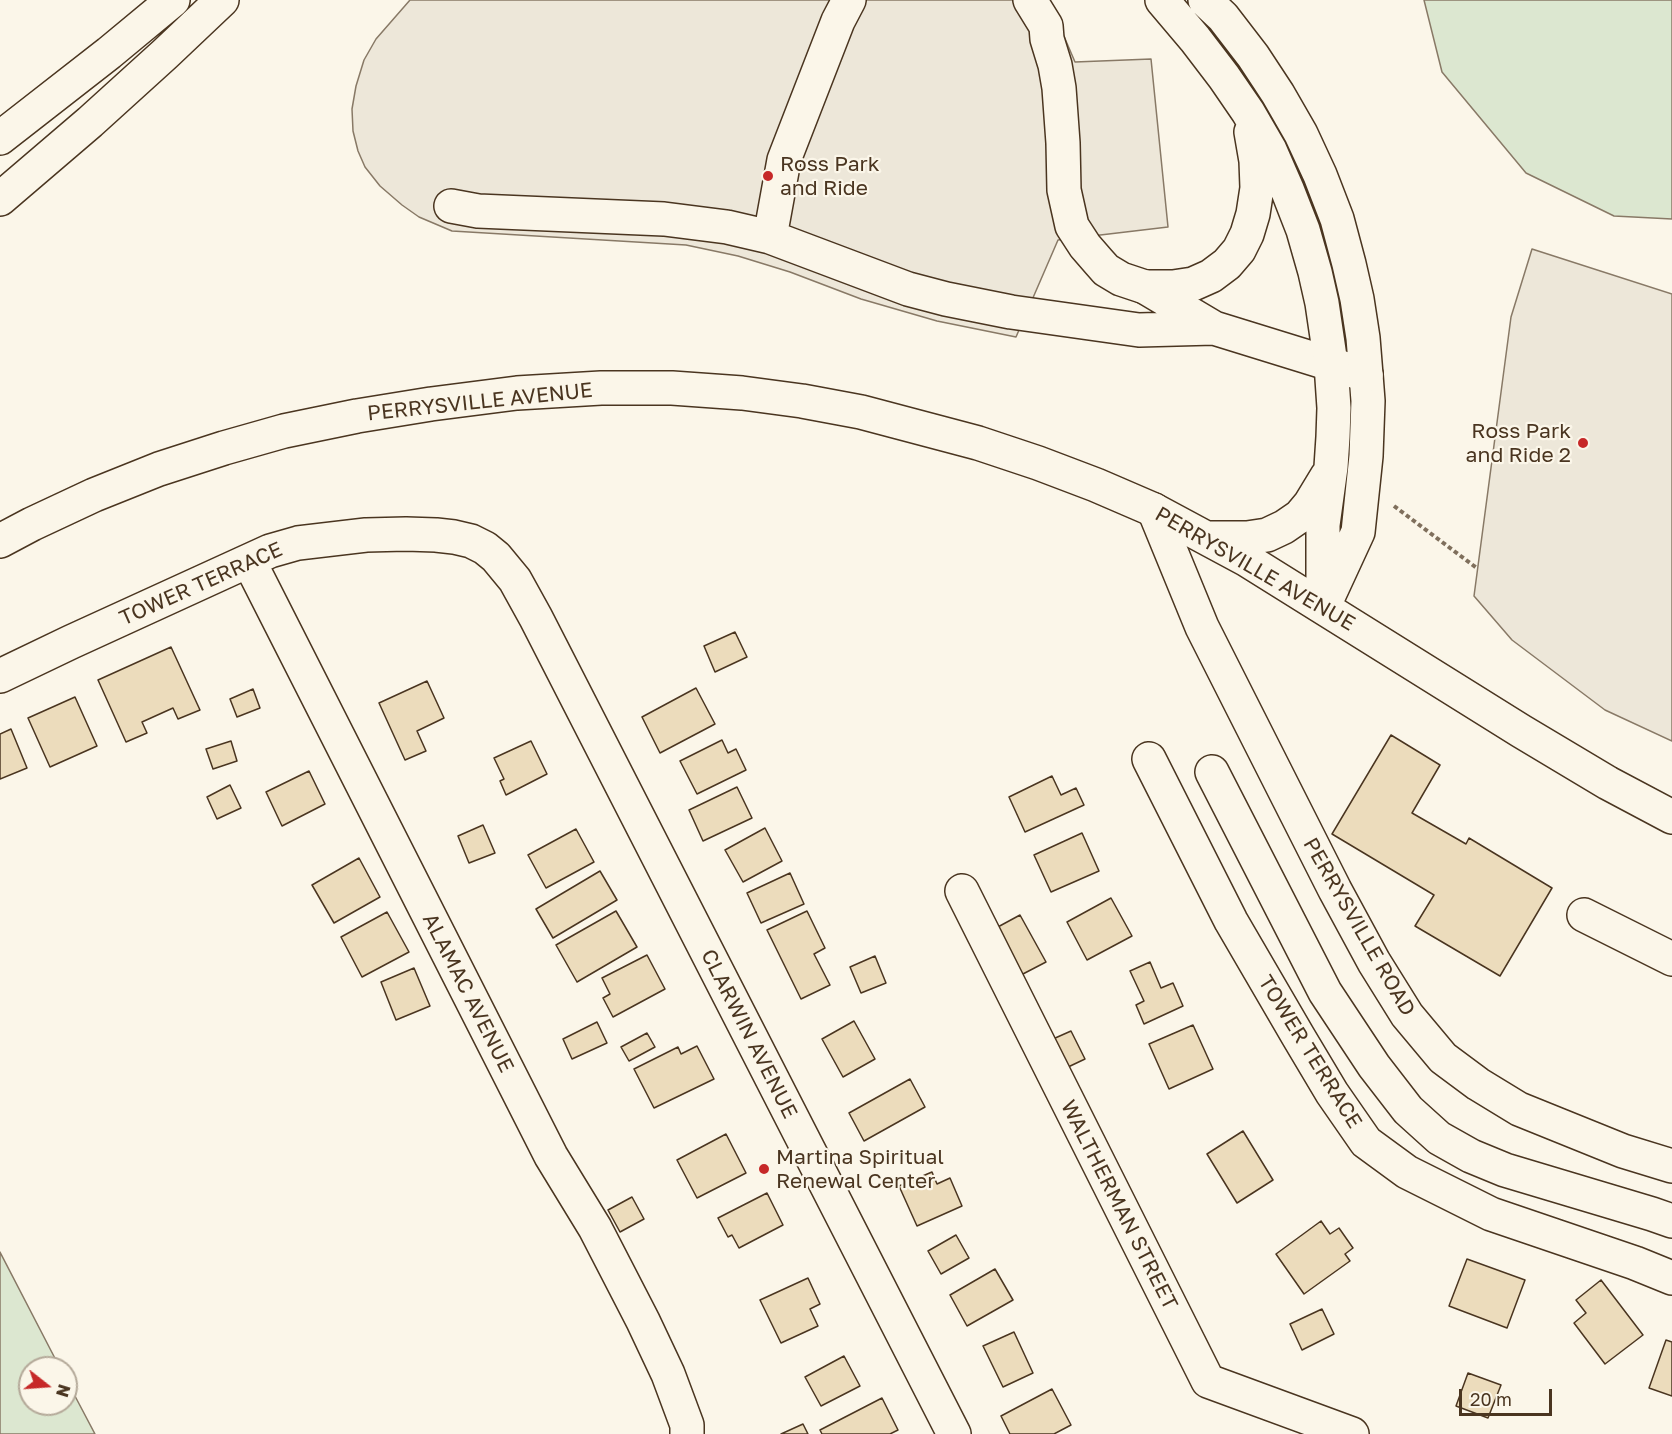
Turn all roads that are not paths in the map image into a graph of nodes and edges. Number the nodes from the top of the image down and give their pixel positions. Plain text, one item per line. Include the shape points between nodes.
1 (173, 0) edge
2 (222, 0) edge
3 (849, 0) edge
4 (1030, 0) edge
5 (1162, 0) edge
6 (1205, 0) edge
7 (1248, 112) junction
8 (0, 138) edge
9 (0, 199) edge
10 (451, 206) dead end
11 (770, 237) junction
12 (1145, 287) junction
13 (1214, 328) junction
14 (1331, 364) junction
15 (1366, 375) junction
16 (1331, 467) junction
17 (1154, 510) junction
18 (1209, 538) junction
19 (0, 541) edge
20 (249, 561) junction
21 (1323, 607) junction
22 (560, 667) joint
23 (0, 676) edge
24 (1149, 759) dead end
25 (1212, 772) dead end
26 (1672, 817) edge
27 (962, 891) dead end
28 (1584, 915) dead end
29 (1672, 960) edge
30 (1672, 1166) edge
31 (1504, 1170) junction
32 (1491, 1214) junction
33 (1672, 1221) edge
34 (1672, 1278) edge
35 (687, 1430) edge
36 (954, 1434) edge
37 (1352, 1434) edge

1 - 8 main road
2 - 9 main road
3 - 11 main road via 784,160
4 - 12 main road via 1046,26 1055,65 1064,189 1072,226 1107,270
5 - 7 main road
6 - 15 main road via 1223,17 1278,93 1320,175 1349,264
7 - 12 main road via 1257,188 1250,224 1239,250 1211,276 1193,284
7 - 14 main road via 1270,150 1303,230 1316,272
10 - 11 main road via 478,211 664,219
11 - 13 main road via 908,289 946,299 1139,330
12 - 13 main road
13 - 14 main road
14 - 15 main road
14 - 16 main road
15 - 21 main road via 1368,418 1358,532
16 - 18 main road via 1310,504 1284,527 1247,538
16 - 21 main road via 1323,525
17 - 18 main road, PERRYSVILLE AVENUE
17 - 19 main road, PERRYSVILLE AVENUE via 1038,463 861,412 742,393 601,388 431,404 284,431 159,469 94,495
17 - 30 main road, PERRYSVILLE ROAD via 1202,627 1335,890 1407,1015 1443,1058 1519,1109 1623,1151
18 - 21 main road, PERRYSVILLE AVENUE
20 - 22 main road, TOWER TERRACE via 298,543 343,537 406,534 471,541 496,556 515,580
20 - 23 main road, TOWER TERRACE
20 - 35 main road, ALAMAC AVENUE via 551,1156 595,1228 643,1321 668,1374
21 - 26 main road, PERRYSVILLE AVENUE via 1521,731
22 - 36 main road, CLARWIN AVENUE
24 - 32 main road, TOWER TERRACE via 1231,921 1332,1093 1366,1142 1407,1172
25 - 31 main road via 1324,992 1374,1066 1408,1110 1439,1138
27 - 37 main road, WALTHERMAN STREET via 1208,1381
28 - 29 main road
31 - 32 main road
31 - 33 main road
32 - 34 main road, TOWER TERRACE

